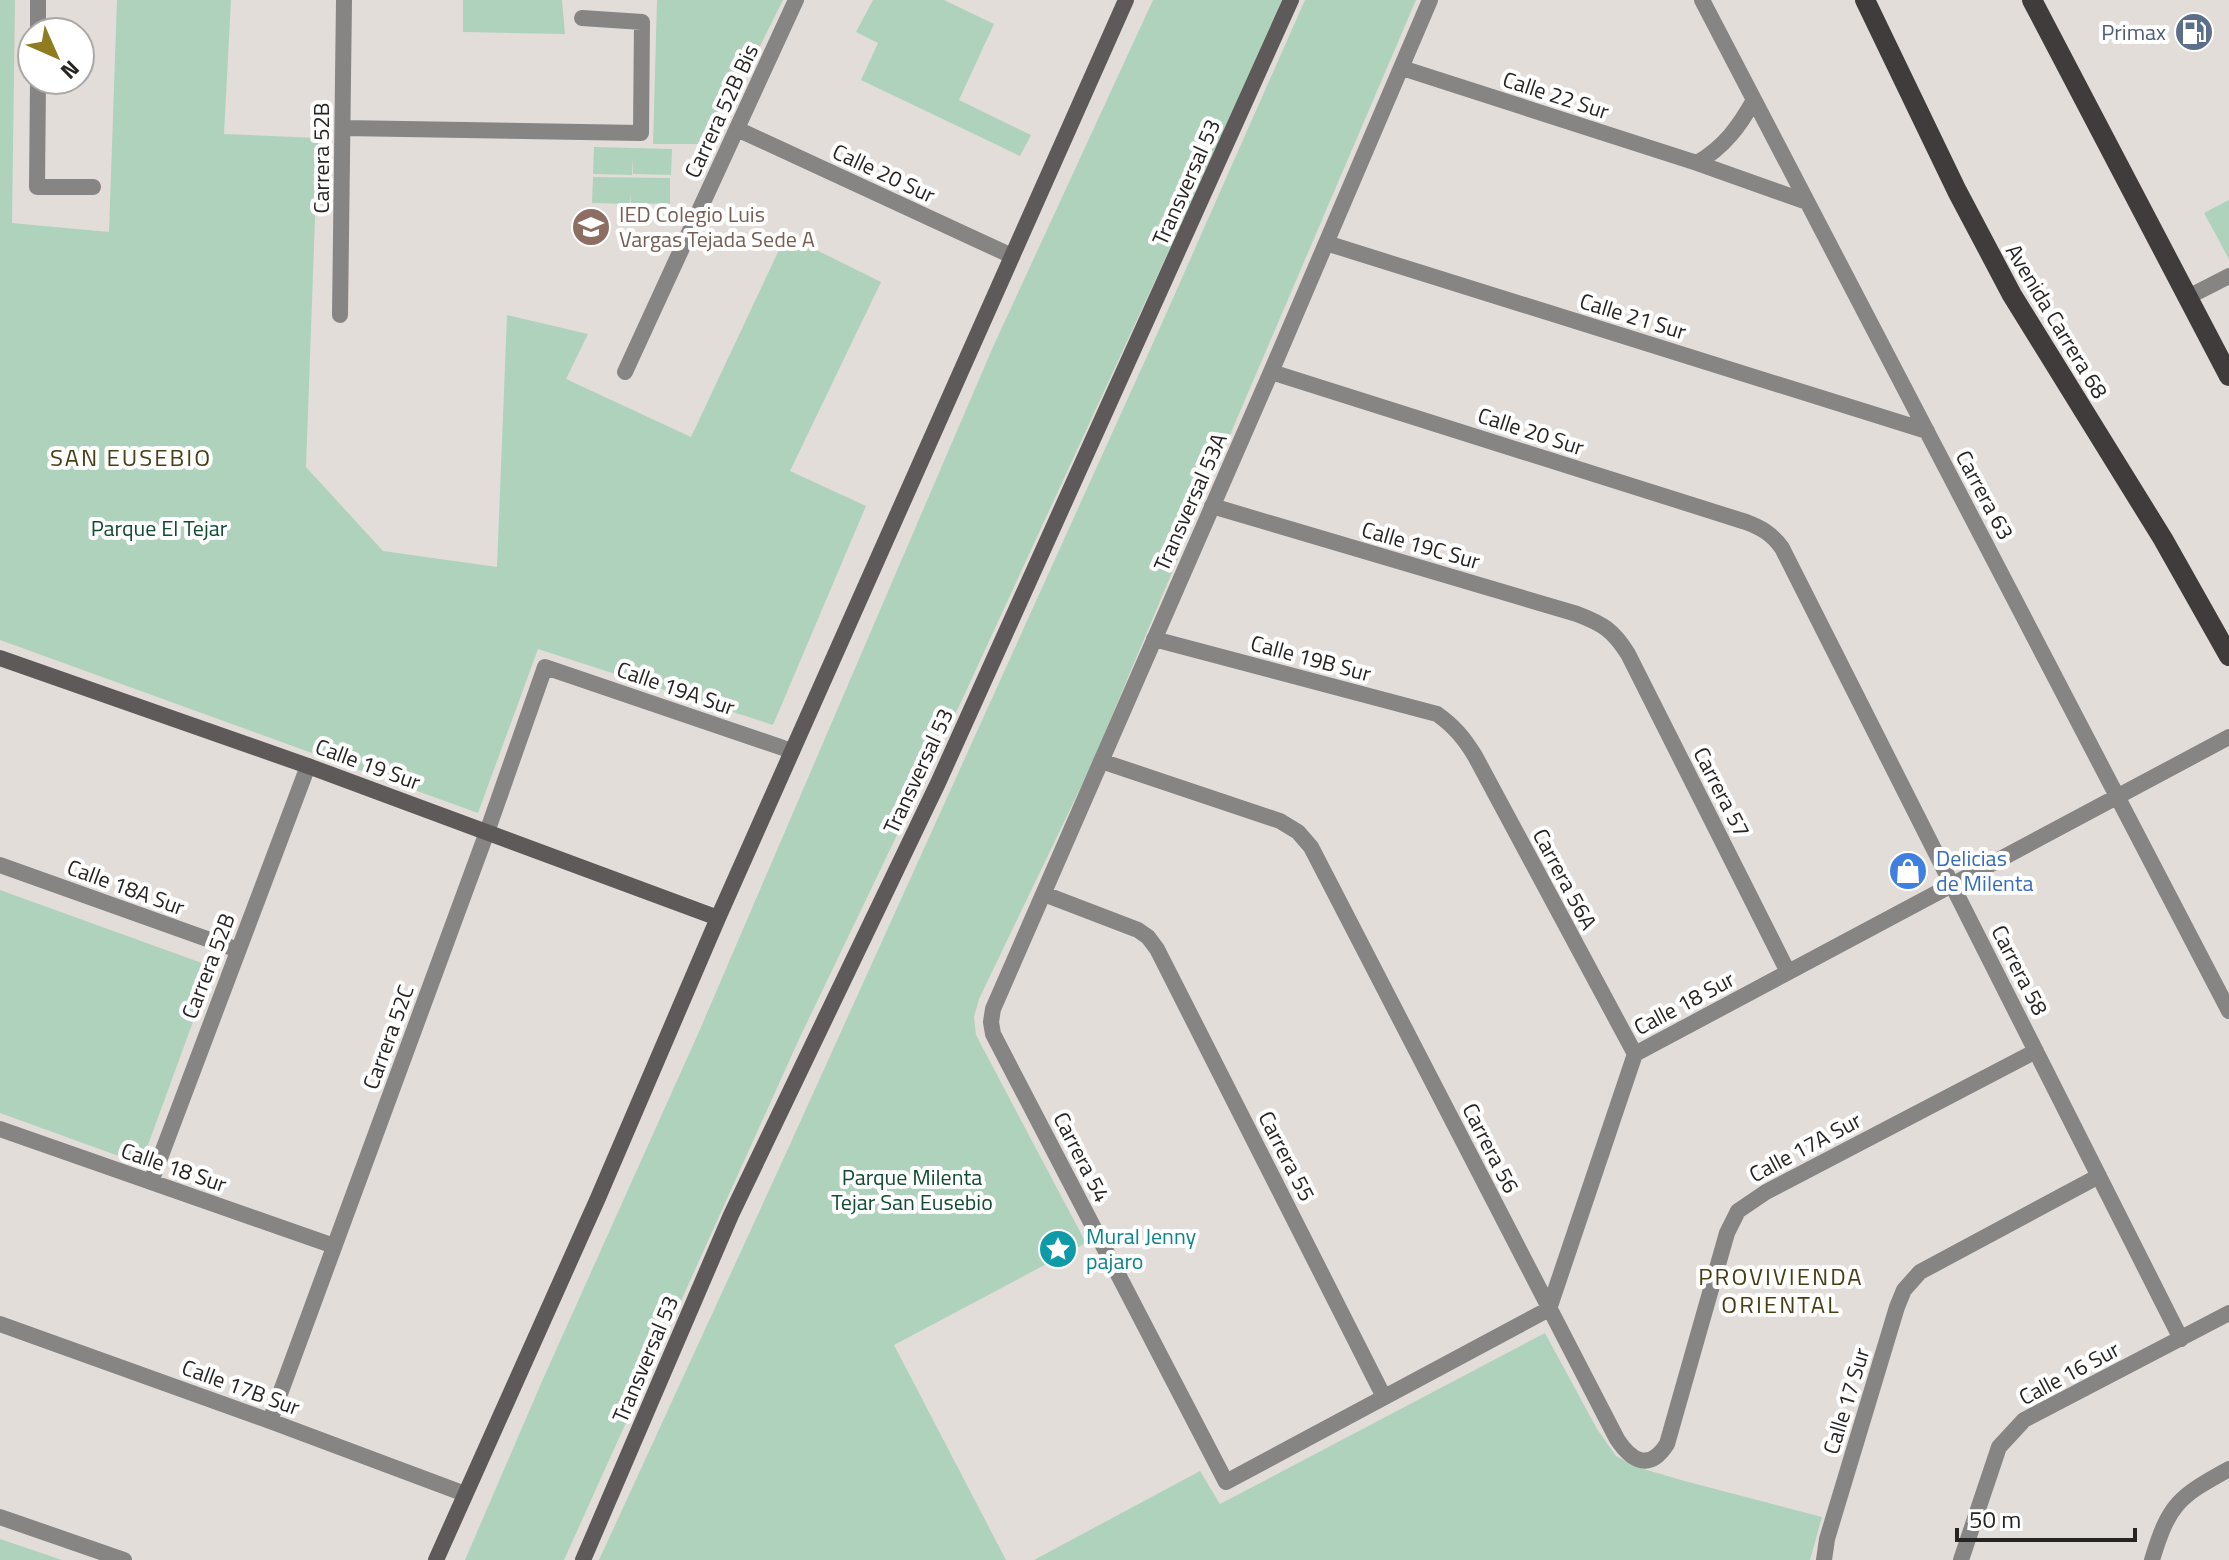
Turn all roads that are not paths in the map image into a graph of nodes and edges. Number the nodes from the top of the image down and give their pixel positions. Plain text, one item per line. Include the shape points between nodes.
1 (344, 0) edge
2 (796, 0) edge
3 (1126, 0) edge
4 (1291, 0) edge
5 (1430, 0) edge
6 (1702, 0) edge
7 (1865, 0) edge
8 (2032, 0) edge
9 (582, 18) dead end
10 (1402, 68) junction
11 (38, 96) edge
12 (1754, 100) junction
13 (343, 128) junction
14 (737, 129) junction
15 (1697, 163) junction
16 (93, 187) dead end
17 (1807, 202) junction
18 (1326, 243) junction
19 (1012, 256) junction
20 (2229, 276) edge
21 (2188, 297) junction
22 (340, 315) dead end
23 (625, 372) dead end
24 (1271, 372) junction
25 (2229, 376) edge
26 (1927, 431) junction
27 (1212, 506) junction
28 (1775, 537) joint
29 (1615, 633) joint
30 (1154, 639) junction
31 (2229, 656) edge
32 (0, 658) edge
33 (545, 667) joint
34 (1454, 726) joint
35 (2229, 737) edge
36 (792, 751) junction
37 (1101, 761) junction
38 (308, 766) junction
39 (2117, 796) junction
40 (487, 832) junction
41 (0, 865) edge
42 (1952, 885) junction
43 (1044, 894) junction
44 (718, 918) junction
45 (238, 950) junction
46 (1788, 972) junction
47 (2229, 1011) edge
48 (991, 1022) joint
49 (2036, 1051) junction
50 (1635, 1054) junction
51 (0, 1129) edge
52 (2099, 1176) junction
53 (151, 1182) junction
54 (334, 1246) junction
55 (1549, 1309) junction
56 (2229, 1313) edge
57 (0, 1324) edge
58 (2181, 1339) junction
59 (1384, 1397) junction
60 (270, 1421) junction
61 (1660, 1455) joint
62 (2229, 1469) edge
63 (465, 1494) junction
64 (0, 1517) edge
65 (124, 1560) edge
66 (436, 1560) edge
67 (583, 1560) edge
68 (1824, 1560) edge
69 (1961, 1560) edge
70 (2152, 1560) edge

1 - 13 street, Carrera 52B
2 - 14 street, Carrera 52B Bis
3 - 19 street
4 - 67 street, Transversal 53 via 944,770 731,1215
5 - 10 street, Transversal 53A
6 - 12 street, Carrera 63
7 - 31 main road, Avenida Carrera 68 via 1984,245
8 - 21 main road
9 - 13 street via 642,22 641,133
10 - 15 street, Calle 22 Sur
10 - 18 street, Transversal 53A
11 - 16 street via 37,187
12 - 15 street via 1732,136
12 - 17 street, Carrera 63
13 - 22 street, Carrera 52B
14 - 19 street, Calle 20 Sur
14 - 23 street, Carrera 52B Bis
15 - 17 street, Calle 22 Sur
17 - 26 street, Carrera 63
18 - 24 street, Transversal 53A
18 - 26 street, Calle 21 Sur
19 - 36 street
20 - 21 street
21 - 25 main road
24 - 27 street, Transversal 53A
24 - 28 street, Calle 20 Sur via 1746,522
26 - 39 street, Carrera 63
27 - 29 street, Calle 19C Sur via 1577,614
27 - 30 street, Transversal 53A
28 - 42 street, Carrera 58
29 - 46 street, Carrera 57
30 - 34 street, Calle 19B Sur via 1437,714
30 - 37 street, Transversal 53A
32 - 38 street, Calle 19 Sur
33 - 36 street, Calle 19A Sur
33 - 40 street, Carrera 52C
34 - 50 street, Carrera 56A
35 - 39 street, Calle 18 Sur
36 - 44 street
37 - 43 street, Transversal 53A
37 - 55 street, Carrera 56 via 1280,821 1311,847
38 - 40 street, Calle 19 Sur
38 - 45 street, Carrera 52B
39 - 42 street, Calle 18 Sur
39 - 47 street, Carrera 63
40 - 44 street, Calle 19 Sur
40 - 54 street, Carrera 52C
41 - 45 street, Calle 18A Sur
42 - 46 street, Calle 18 Sur
42 - 49 street, Carrera 58
43 - 48 street, Transversal 53A
43 - 59 street, Carrera 55 via 1138,930 1157,949
44 - 63 street
45 - 53 street, Carrera 52B
46 - 50 street, Calle 18 Sur
48 - 59 street, Carrera 54 via 1226,1482
49 - 52 street, Carrera 58
49 - 61 street, Calle 17A Sur via 1738,1211
50 - 55 street, Calle 18 Sur
51 - 53 street, Calle 18 Sur
52 - 58 street, Carrera 58
52 - 68 street, Calle 17 Sur via 1920,1272 1904,1290
53 - 54 street, Calle 18 Sur
54 - 60 street, Carrera 52C
55 - 59 street
55 - 61 street, Carrera 56 via 1626,1453 1637,1460
56 - 58 street, Calle 16 Sur
57 - 60 street, Calle 17B Sur
58 - 69 street, Calle 16 Sur via 2024,1420 2010,1434 1995,1457
60 - 63 street, Calle 17B Sur
62 - 70 street via 2191,1490 2174,1507
63 - 66 street
64 - 65 street

